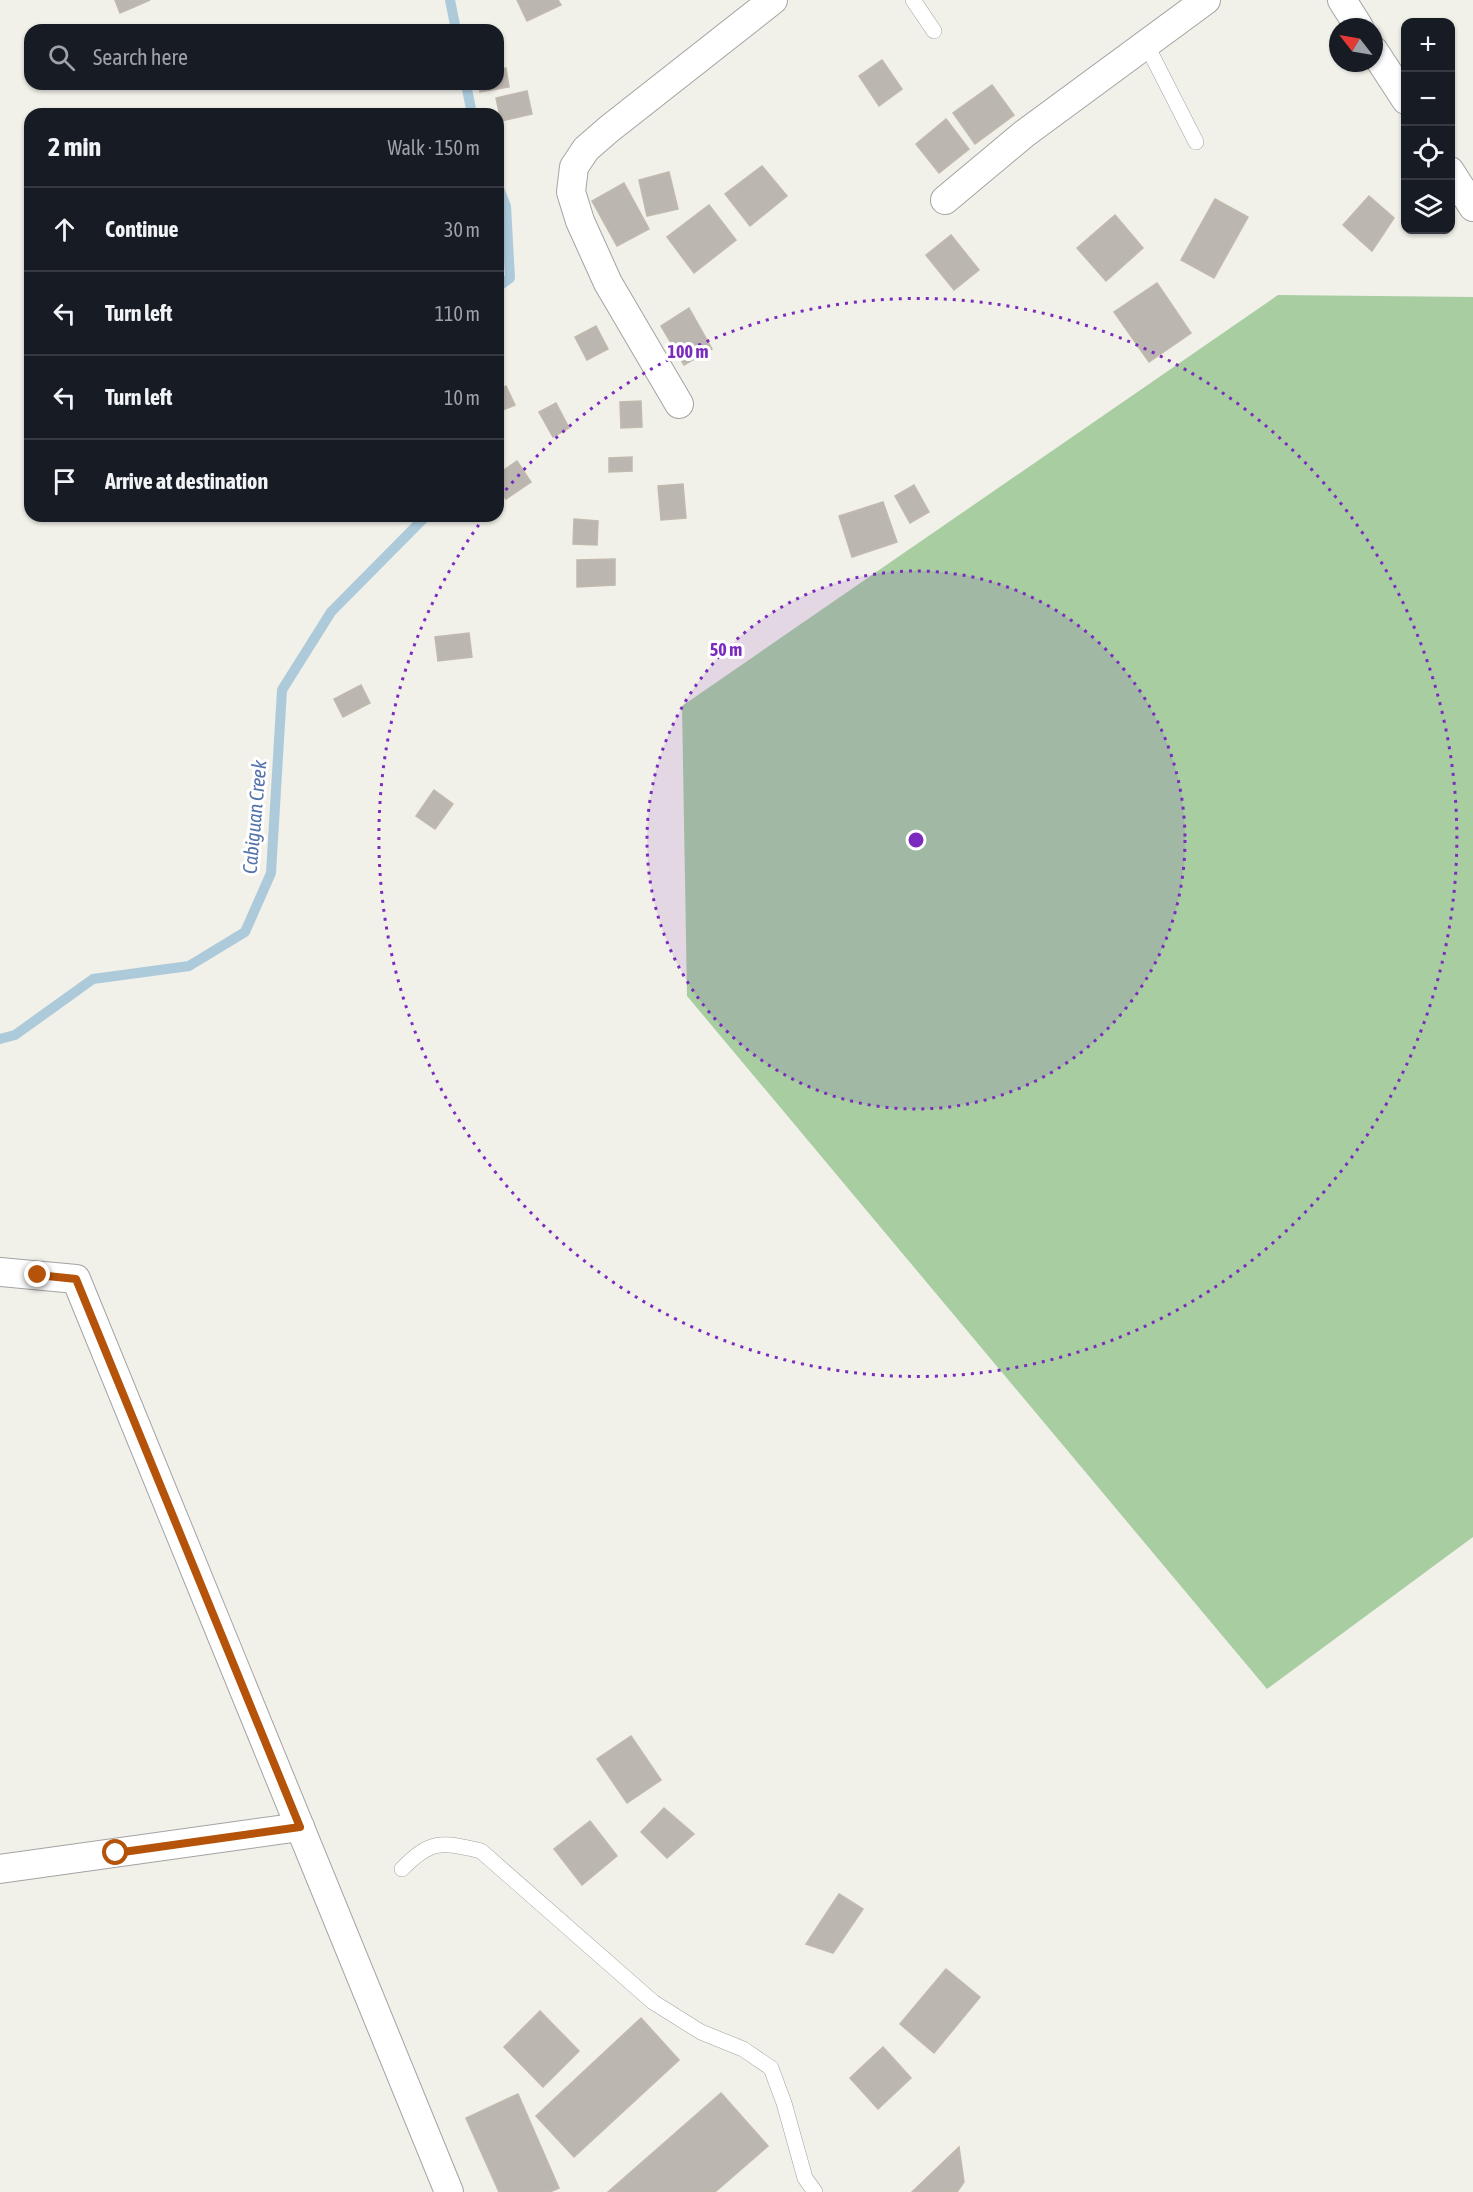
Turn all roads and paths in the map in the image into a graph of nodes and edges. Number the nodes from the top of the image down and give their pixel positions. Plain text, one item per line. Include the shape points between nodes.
1 (773, 0) edge
2 (913, 0) edge
3 (1206, 0) edge
4 (1341, 0) edge
5 (1353, 18) edge
6 (934, 31) dead end
7 (1145, 42) junction
8 (1383, 65) edge
9 (1401, 92) edge
10 (1196, 142) dead end
11 (1455, 179) edge
12 (945, 200) dead end
13 (1473, 207) edge
14 (679, 404) dead end
15 (0, 1272) edge
16 (300, 1827) junction
17 (0, 1869) edge
18 (402, 1869) dead end
19 (449, 2192) edge
20 (814, 2192) edge

1 - 14 street via 609,129 586,149 574,167 571,192 580,221 608,284
2 - 6 lane
3 - 7 street
4 - 5 street
7 - 10 lane
7 - 12 street
8 - 9 street
11 - 13 street
15 - 16 street via 76,1279
16 - 17 street
16 - 19 street
18 - 20 lane via 420,1850 447,1843 481,1851 653,2002 771,2068 805,2178

